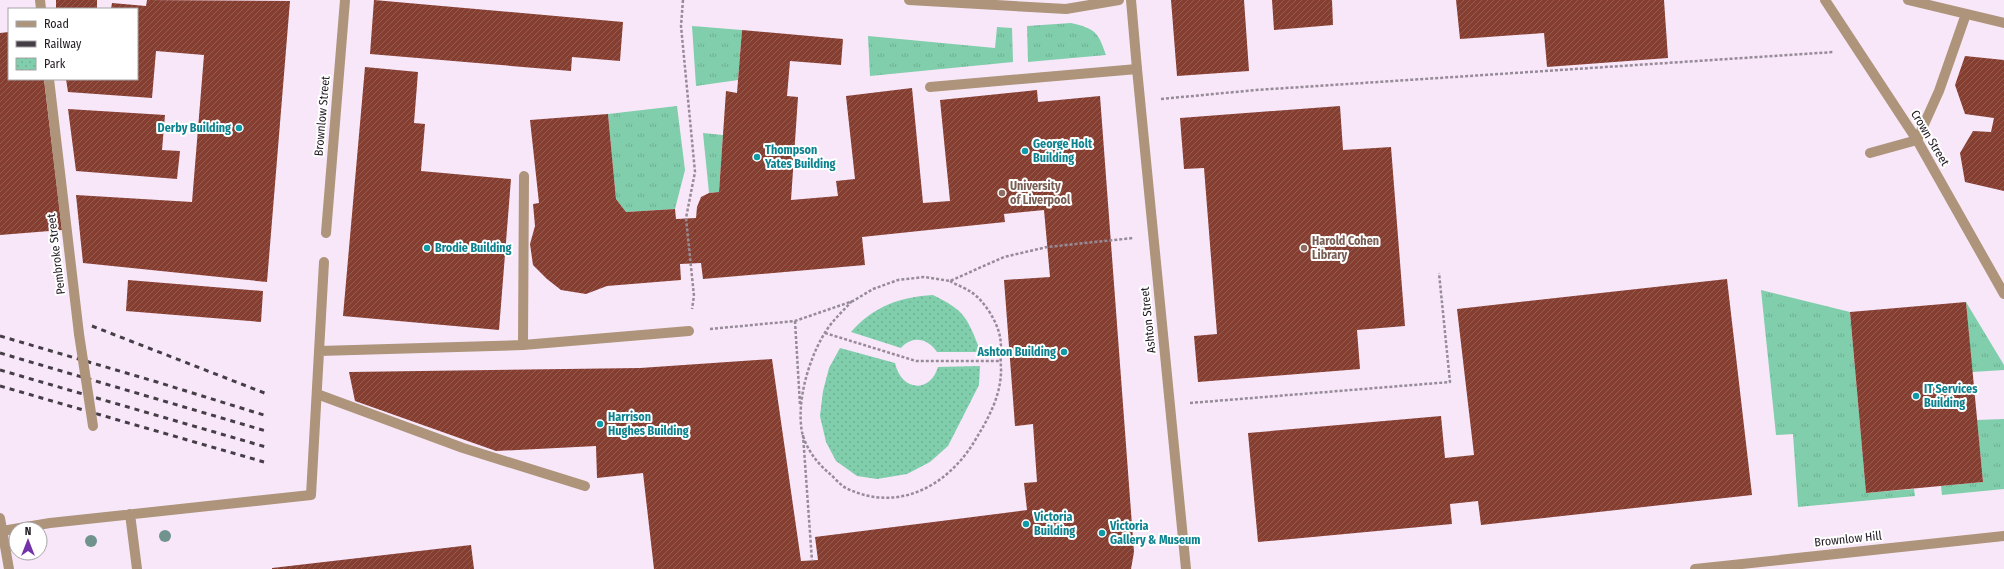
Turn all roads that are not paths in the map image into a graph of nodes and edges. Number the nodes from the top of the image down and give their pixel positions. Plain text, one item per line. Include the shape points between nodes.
1 (345, 0) edge
2 (909, 0) edge
3 (1119, 0) edge
4 (1131, 0) edge
5 (1825, 0) edge
6 (1908, 0) edge
7 (1966, 14) junction
8 (2004, 23) edge
9 (1137, 69) junction
10 (49, 80) edge
11 (930, 87) dead end
12 (1918, 140) junction
13 (1870, 152) dead end
14 (524, 176) dead end
15 (326, 233) dead end
16 (324, 262) dead end
17 (2004, 294) edge
18 (689, 331) road end
19 (523, 345) junction
20 (319, 351) junction
21 (316, 394) junction
22 (93, 426) dead end
23 (585, 486) dead end
24 (130, 514) junction
25 (0, 518) edge
26 (2, 531) junction
27 (2004, 536) edge
28 (9, 569) edge
29 (137, 569) edge
30 (1186, 569) edge
31 (1695, 569) edge

1 - 15 street, Brownlow Street
2 - 3 street via 1066,9
4 - 9 street, Ashton Street
5 - 12 street, Crown Street
6 - 7 street
7 - 8 street
7 - 12 street
9 - 11 street
9 - 30 street, Ashton Street
10 - 22 street, Pembroke Street, bridge via 79,334
12 - 13 street
12 - 17 street, Crown Street
14 - 19 street
16 - 20 street
18 - 19 street
19 - 20 street
20 - 21 street
21 - 23 street via 463,448
21 - 24 street via 311,495
24 - 26 street
24 - 29 street
25 - 26 street
26 - 28 street
27 - 31 street, Brownlow Hill

